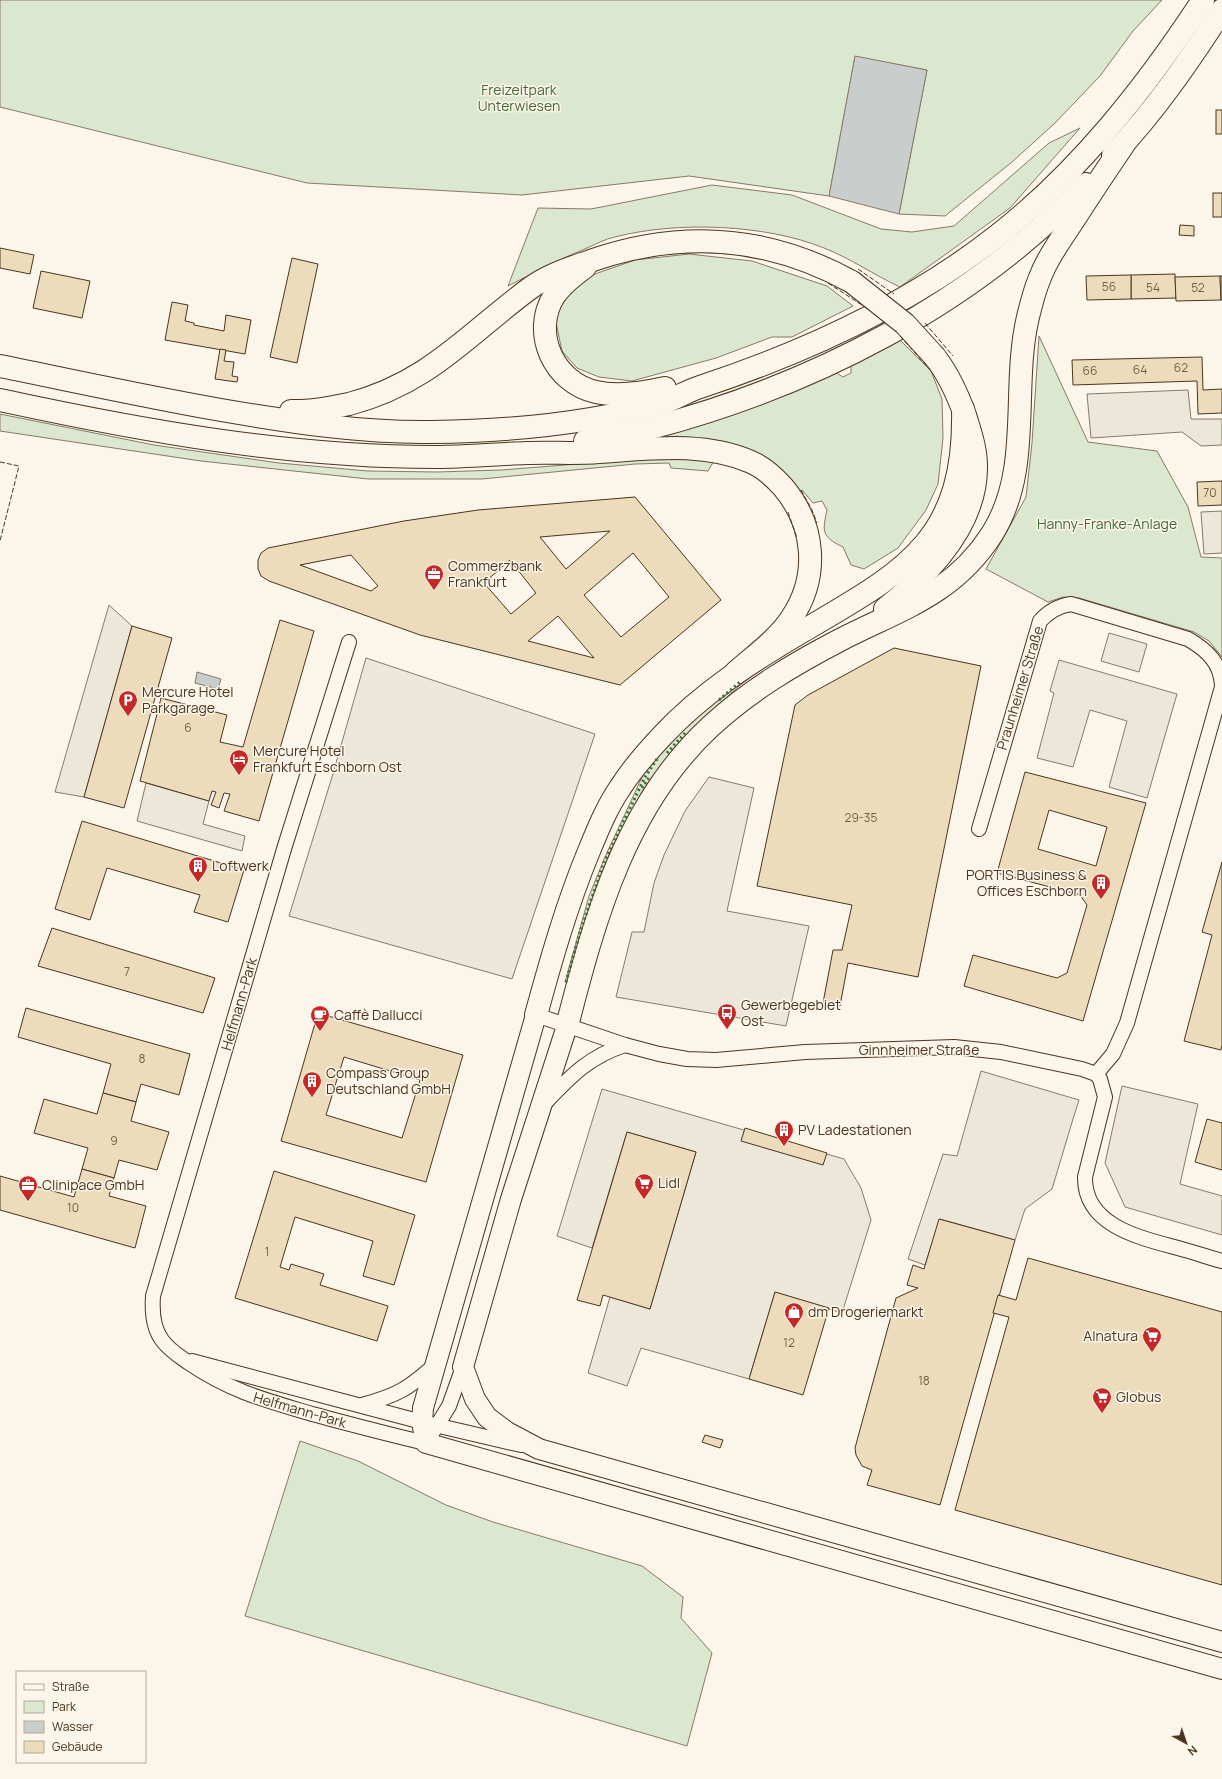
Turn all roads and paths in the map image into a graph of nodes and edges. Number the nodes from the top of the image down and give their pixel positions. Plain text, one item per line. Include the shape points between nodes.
1 (1203, 0) edge
2 (1222, 10) edge
3 (1124, 144) junction
4 (592, 261) junction
5 (0, 366) edge
6 (694, 389) junction
7 (0, 400) edge
8 (188, 404) junction
9 (527, 453) junction
10 (934, 547) junction
11 (843, 638) junction
12 (349, 642) dead end
13 (736, 672) junction
14 (1222, 686) edge
15 (979, 829) dead end
16 (536, 1015) junction
17 (567, 1026) junction
18 (625, 1045) junction
19 (1096, 1074) junction
20 (541, 1107) junction
21 (1222, 1261) edge
22 (182, 1358) junction
23 (436, 1364) junction
24 (464, 1367) junction
25 (362, 1405) junction
26 (429, 1424) junction
27 (426, 1443) junction
28 (539, 1449) junction
29 (1222, 1642) edge
30 (1222, 1669) edge

1 - 6 highway via 1134,99 1106,132 1066,174 997,236 916,292 871,317 779,359
2 - 3 highway via 1188,62
3 - 9 highway via 1047,222 1008,255 928,311 882,337 793,381 742,400 649,429
3 - 11 highway via 1054,250 1039,280 1027,319 1022,356 1018,445 1011,492 994,531 967,566 948,583 904,611
4 - 6 highway via 562,286 548,309 544,323 545,335 555,363 571,381 595,392 631,394 668,388
4 - 8 highway via 556,272 530,288 444,359 382,393 316,410
4 - 10 highway, bridge via 645,245 675,241 746,244 809,260 852,282 905,324 947,372 957,391 962,409 963,431 957,478
5 - 8 highway
6 - 8 highway via 666,402 573,421 513,428 430,432 358,429 290,422
7 - 9 highway via 209,439 305,451 436,457
9 - 13 highway via 649,448 717,452 751,462 776,479 794,502 805,522 810,544 809,573 799,606 791,620
10 - 11 highway via 906,592
10 - 13 highway via 869,593
11 - 17 highway via 777,676 729,710 694,743 662,782 632,831 609,883
12 - 22 street, Helfmann-Park via 284,849 153,1296 152,1308 160,1338
13 - 16 highway via 678,720 642,759 617,794 602,820 580,875 560,931
14 - 15 street, Praunheimer Straße via 1218,666 1200,646 1188,639 1071,604 1047,613 1040,621
14 - 19 street, Praunheimer Straße via 1127,1023 1113,1054
16 - 17 street, Ginnheimer Straße
16 - 23 main road
17 - 18 street, Ginnheimer Straße
17 - 20 main road
18 - 19 street, Ginnheimer Straße via 658,1054 716,1060 805,1052 954,1047 1001,1052
18 - 20 street via 593,1058
19 - 21 street via 1105,1097 1085,1177 1084,1186 1092,1205 1117,1228 1137,1238
20 - 24 main road via 511,1199
22 - 25 street, Helfmann-Park
22 - 27 street, Helfmann-Park via 223,1384 247,1395 372,1431
23 - 25 street via 405,1390
23 - 26 main road via 423,1408
24 - 26 street via 449,1406
24 - 28 main road via 475,1399 487,1417 506,1432
25 - 26 street, Helfmann-Park
26 - 27 main road
26 - 28 street, Helfmann-Park
27 - 30 main road
28 - 29 main road

